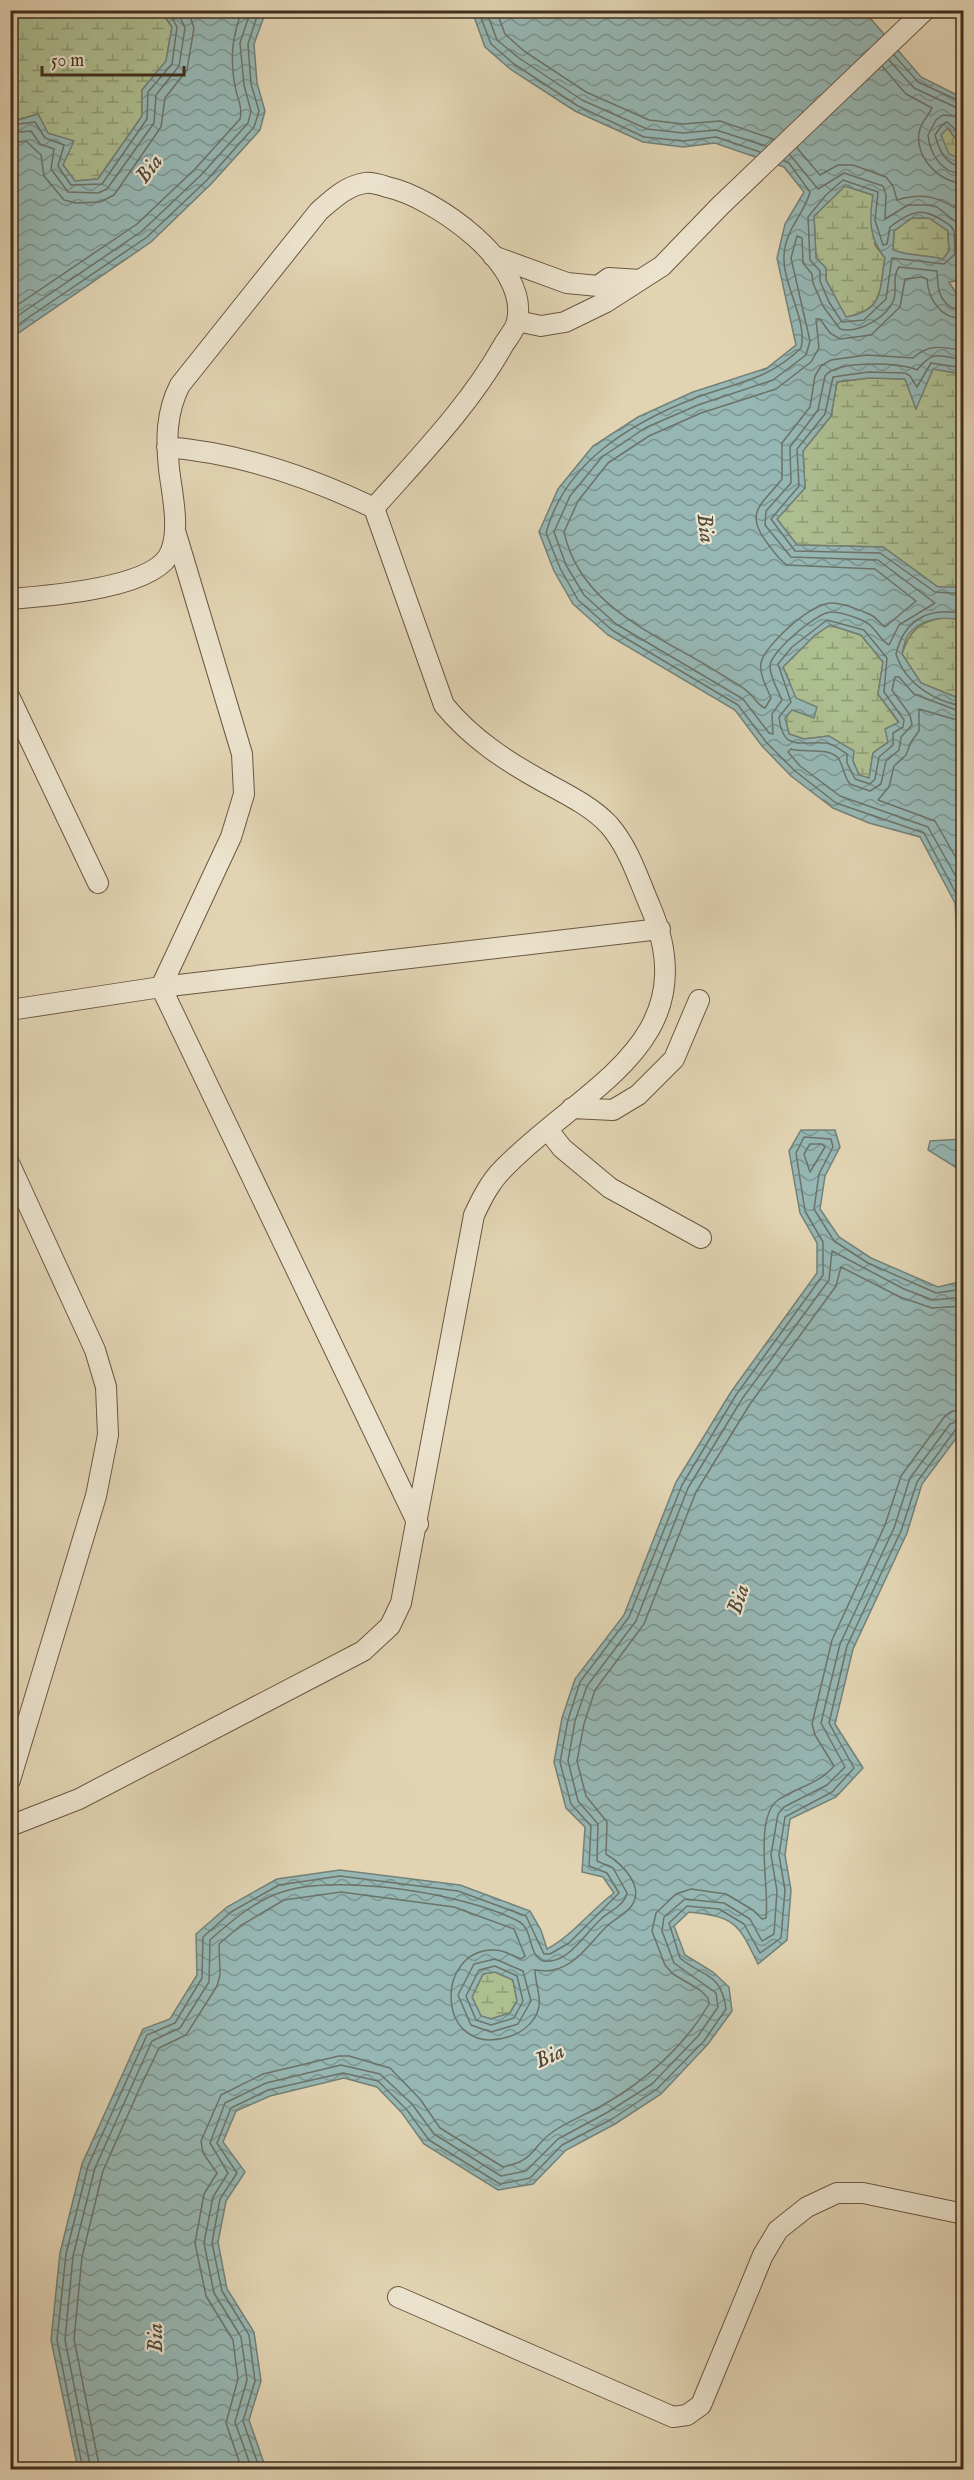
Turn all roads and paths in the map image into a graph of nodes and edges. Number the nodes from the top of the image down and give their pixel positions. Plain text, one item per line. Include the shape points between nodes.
1 (925, 10) edge
2 (493, 256) junction
3 (640, 280) junction
4 (518, 321) junction
5 (167, 447) junction
6 (374, 507) junction
7 (175, 531) junction
8 (10, 599) edge
9 (10, 698) edge
10 (98, 883) dead end
11 (660, 929) junction
12 (161, 987) junction
13 (699, 1000) dead end
14 (10, 1010) edge
15 (572, 1108) junction
16 (548, 1130) junction
17 (10, 1165) edge
18 (701, 1238) dead end
19 (418, 1524) junction
20 (10, 1780) edge
21 (10, 1826) edge
22 (963, 2214) edge
23 (398, 2297) dead end

1 - 3 street via 662,266
2 - 3 street via 567,283 598,286 609,278
2 - 4 street via 516,290
2 - 5 street via 435,207 406,191 367,182 346,189 319,211 180,385 170,404
3 - 4 street via 565,322 541,326
4 - 6 street via 458,413
5 - 6 street via 210,450 338,490
5 - 7 street
6 - 11 street via 444,705 485,746 586,805 608,825 628,853
7 - 8 street via 171,553 155,570 109,585
7 - 12 street via 242,754 244,794 231,837
9 - 10 street
11 - 12 street
11 - 15 street via 666,956 660,1013 621,1065
12 - 14 street
12 - 19 street
13 - 15 street via 674,1059 638,1095 613,1110
15 - 16 street
16 - 18 street via 562,1148 610,1188
16 - 19 street via 503,1169 486,1190 474,1215
17 - 20 street via 95,1350 106,1387 108,1435 96,1496
19 - 21 street via 401,1604 390,1626 363,1651 79,1799
22 - 23 street via 863,2193 837,2193 807,2207 778,2230 763,2255 701,2405 687,2415 673,2417

